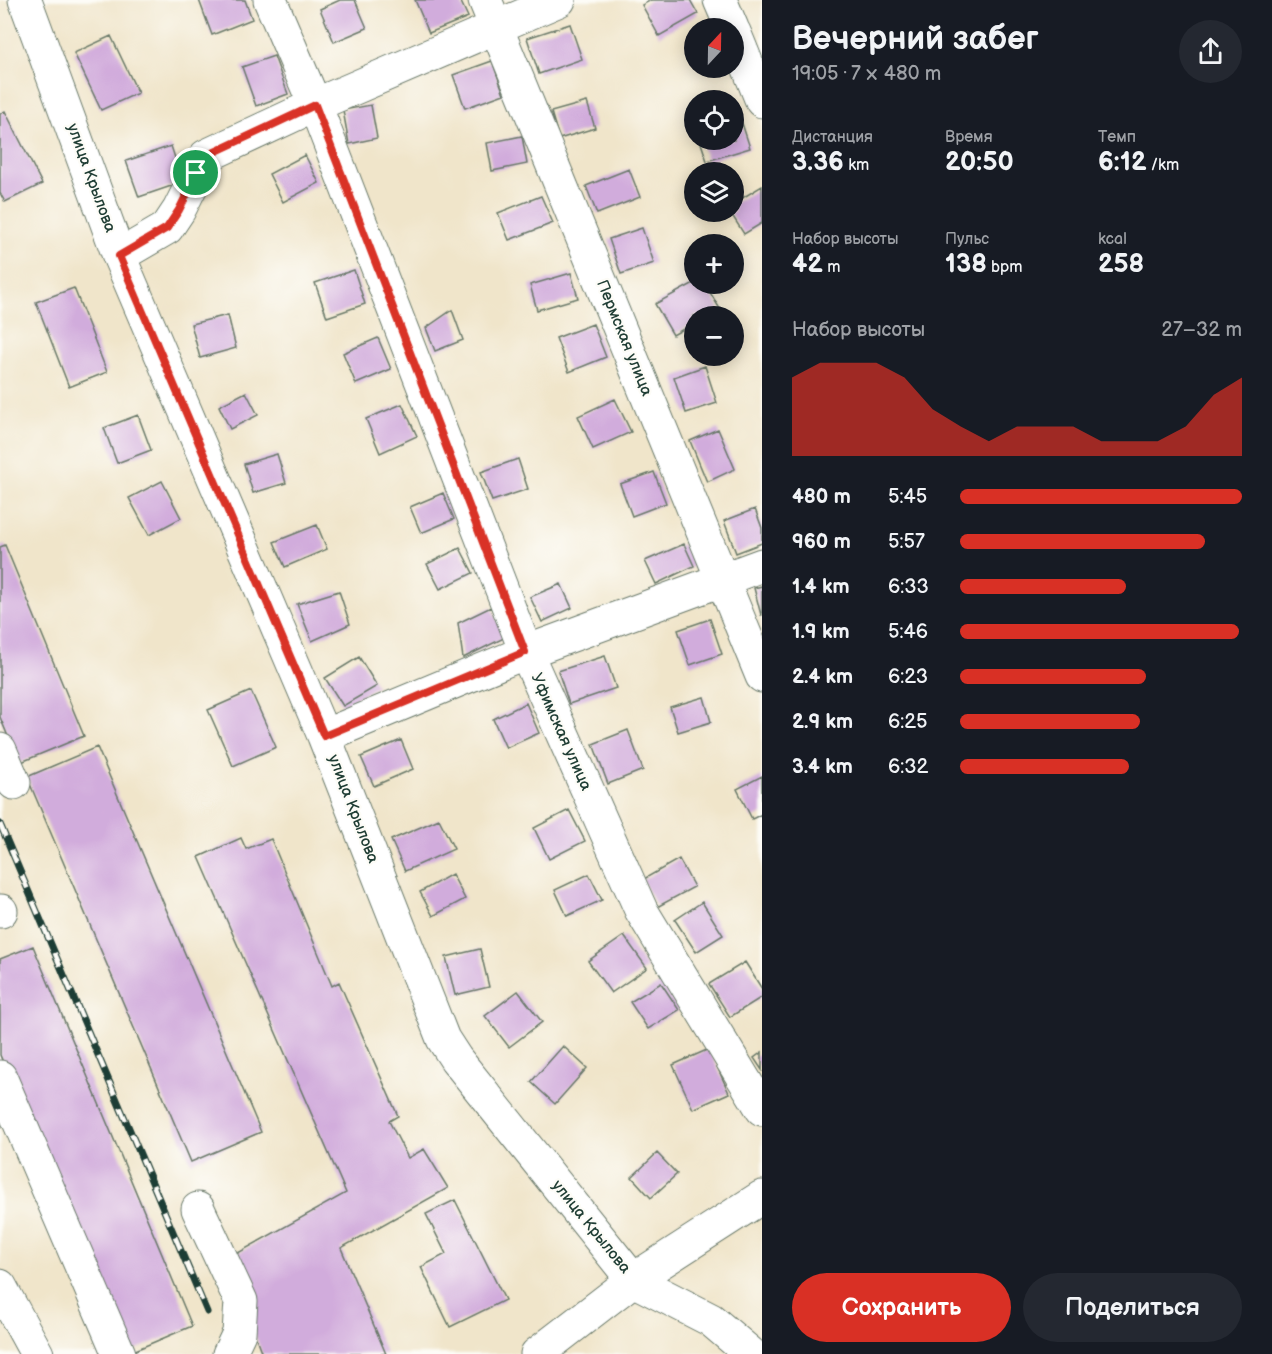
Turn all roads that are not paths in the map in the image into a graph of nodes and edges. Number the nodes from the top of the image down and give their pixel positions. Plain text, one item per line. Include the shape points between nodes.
1 (25, 0) edge
2 (270, 0) edge
3 (559, 0) edge
4 (720, 0) edge
5 (491, 13) edge
6 (728, 18) edge
7 (744, 57) edge
8 (762, 101) edge
9 (315, 105) junction
10 (119, 256) junction
11 (762, 565) edge
12 (723, 580) junction
13 (525, 652) junction
14 (762, 676) edge
15 (324, 736) junction
16 (0, 750) edge
17 (15, 783) dead end
18 (0, 1077) edge
19 (762, 1109) edge
20 (762, 1197) edge
21 (198, 1209) dead end
22 (633, 1280) junction
23 (0, 1286) edge
24 (37, 1354) edge
25 (119, 1354) edge
26 (229, 1354) edge
27 (537, 1354) edge
28 (751, 1354) edge

1 - 10 street, улица Крылова
2 - 9 street, Уфимская улица
3 - 5 street
4 - 6 street
5 - 9 street
5 - 12 street, Пермская улица
7 - 8 street
9 - 10 street via 206,156 167,228
9 - 13 street, Уфимская улица
10 - 15 street, улица Крылова
11 - 12 street
12 - 13 street
12 - 14 street, Пермская улица
13 - 15 street
13 - 19 street, Уфимская улица via 641,910
15 - 22 street, улица Крылова via 443,1039
16 - 17 street
18 - 25 street
20 - 22 street
21 - 26 street via 241,1301 239,1333
22 - 27 street
22 - 28 street, улица Крылова via 711,1320
23 - 24 street

